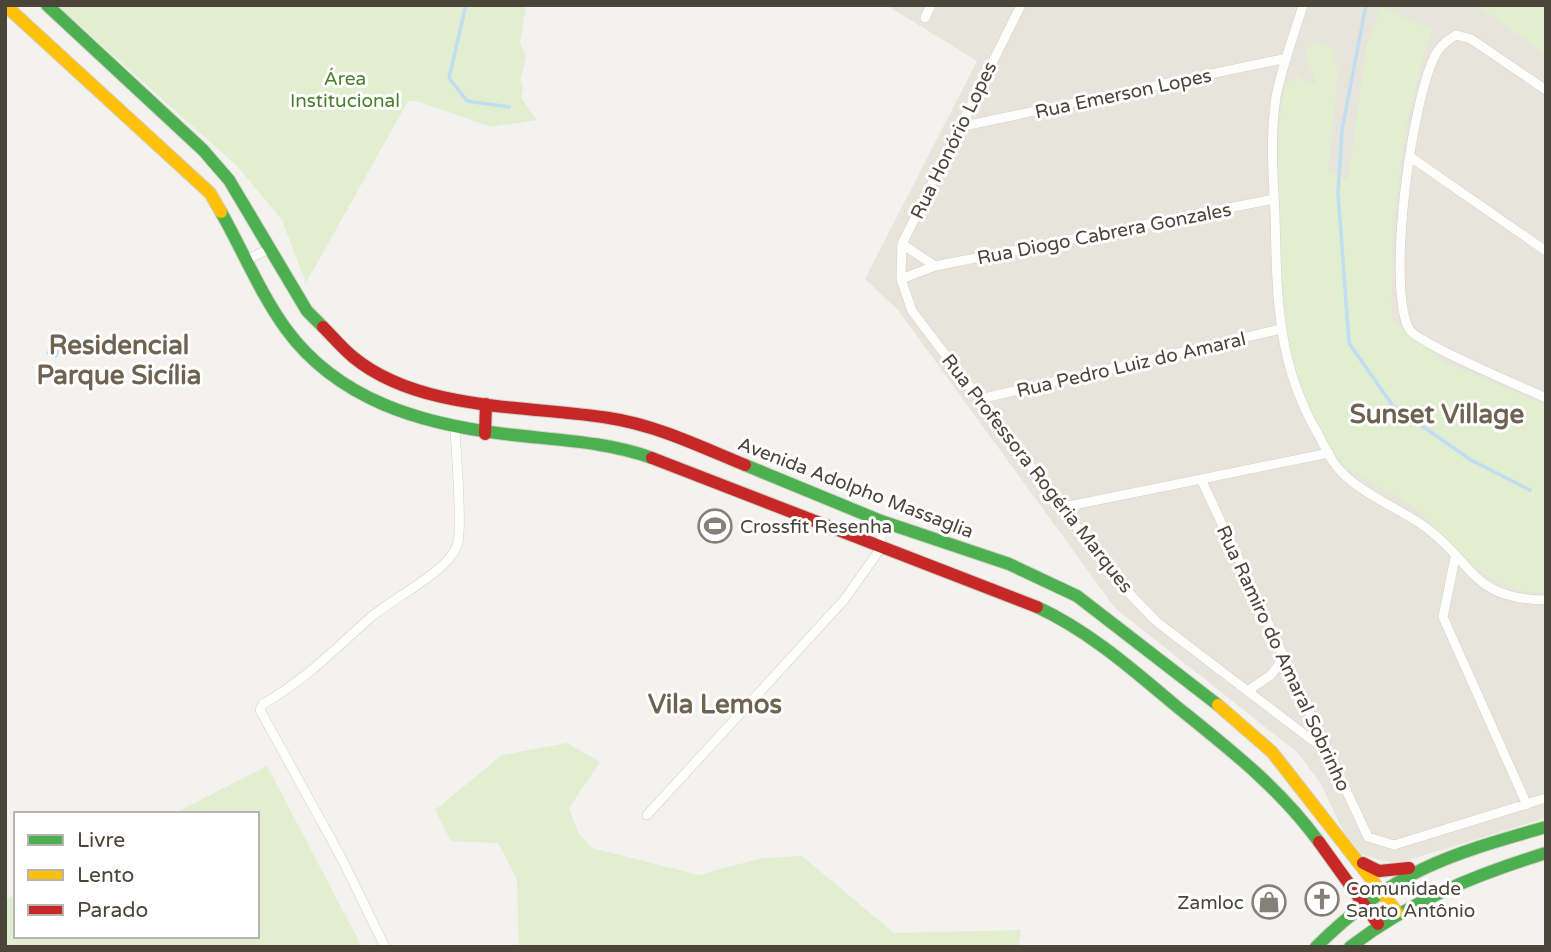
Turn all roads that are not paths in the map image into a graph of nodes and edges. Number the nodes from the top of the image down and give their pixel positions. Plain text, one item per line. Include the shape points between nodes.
1 (5, 5) edge
2 (47, 5) edge
3 (931, 5) edge
4 (1021, 5) edge
5 (1303, 5) edge
6 (925, 18) dead end
7 (1287, 58) junction
8 (1546, 90) edge
9 (959, 127) junction
10 (1409, 156) junction
11 (1274, 200) junction
12 (902, 244) junction
13 (271, 248) junction
14 (1546, 251) edge
15 (248, 259) junction
16 (935, 266) junction
17 (901, 279) junction
18 (1281, 329) junction
19 (1546, 398) edge
20 (980, 399) junction
21 (486, 404) junction
22 (455, 429) junction
23 (485, 434) junction
24 (1329, 453) junction
25 (1201, 479) junction
26 (1059, 508) junction
27 (881, 521) junction
28 (881, 548) junction
29 (1455, 558) junction
30 (1546, 600) edge
31 (1284, 657) junction
32 (1249, 690) junction
33 (1329, 753) junction
34 (1546, 798) edge
35 (1527, 805) junction
36 (647, 815) dead end
37 (1546, 827) edge
38 (1546, 853) edge
39 (1357, 858) junction
40 (1418, 867) junction
41 (1380, 889) junction
42 (1362, 902) junction
43 (1397, 912) junction
44 (1378, 924) junction
45 (385, 947) edge
46 (1316, 947) edge
47 (1350, 947) edge

1 - 15 main road via 210,193
2 - 13 main road, Avenida Adolpho Massaglia via 203,150 229,180
3 - 6 street
4 - 9 street, Rua Honório Lopes
5 - 7 street
7 - 9 street, Rua Emerson Lopes
7 - 11 street via 1272,134
8 - 10 street via 1471,39 1456,35 1435,55
9 - 12 street, Rua Honório Lopes
10 - 14 street
10 - 19 street via 1399,263 1409,330 1428,345
11 - 16 street, Rua Diogo Cabrera Gonzales
11 - 18 street
12 - 16 street
12 - 17 street, Rua Honório Lopes
13 - 15 street
13 - 21 main road, Avenida Adolpho Massaglia via 307,310 354,358 391,379 434,395
15 - 22 main road via 276,314 299,346 342,384 401,414
16 - 17 street, Rua Diogo Cabrera Gonzales
17 - 20 street, Rua Professora Rogéria Marques via 912,311
18 - 20 street, Rua Pedro Luiz do Amaral
18 - 24 street via 1287,368
20 - 26 street, Rua Professora Rogéria Marques
21 - 23 main road
21 - 27 main road, Avenida Adolpho Massaglia via 611,418 673,435
22 - 23 main road
22 - 45 street via 460,534 454,552 371,618 324,663 260,710
23 - 28 main road via 635,452
24 - 25 street
24 - 29 street via 1358,485 1432,532
25 - 26 street
25 - 31 street, Rua Ramiro do Amaral Sobrinho
26 - 32 street, Rua Professora Rogéria Marques via 1157,622
27 - 28 street
27 - 39 main road, Avenida Adolpho Massaglia via 1009,564 1077,596 1272,752
28 - 36 street via 818,630
28 - 42 main road via 1062,619 1113,654 1267,780 1305,823
29 - 30 street via 1492,589 1520,600
29 - 35 street via 1443,617
31 - 32 street via 1271,676
31 - 33 street, Rua Ramiro do Amaral Sobrinho
32 - 33 street, Rua Professora Rogéria Marques
33 - 35 street, Rua Ramiro do Amaral Sobrinho via 1367,837 1394,845
34 - 35 street
37 - 40 main road
38 - 43 main road via 1474,874
39 - 40 main road via 1379,871
39 - 41 main road, Avenida Adolpho Massaglia
40 - 41 main road
41 - 42 main road
41 - 43 main road, Avenida Adolpho Massaglia
42 - 44 main road
42 - 46 main road
43 - 44 main road
44 - 47 main road

